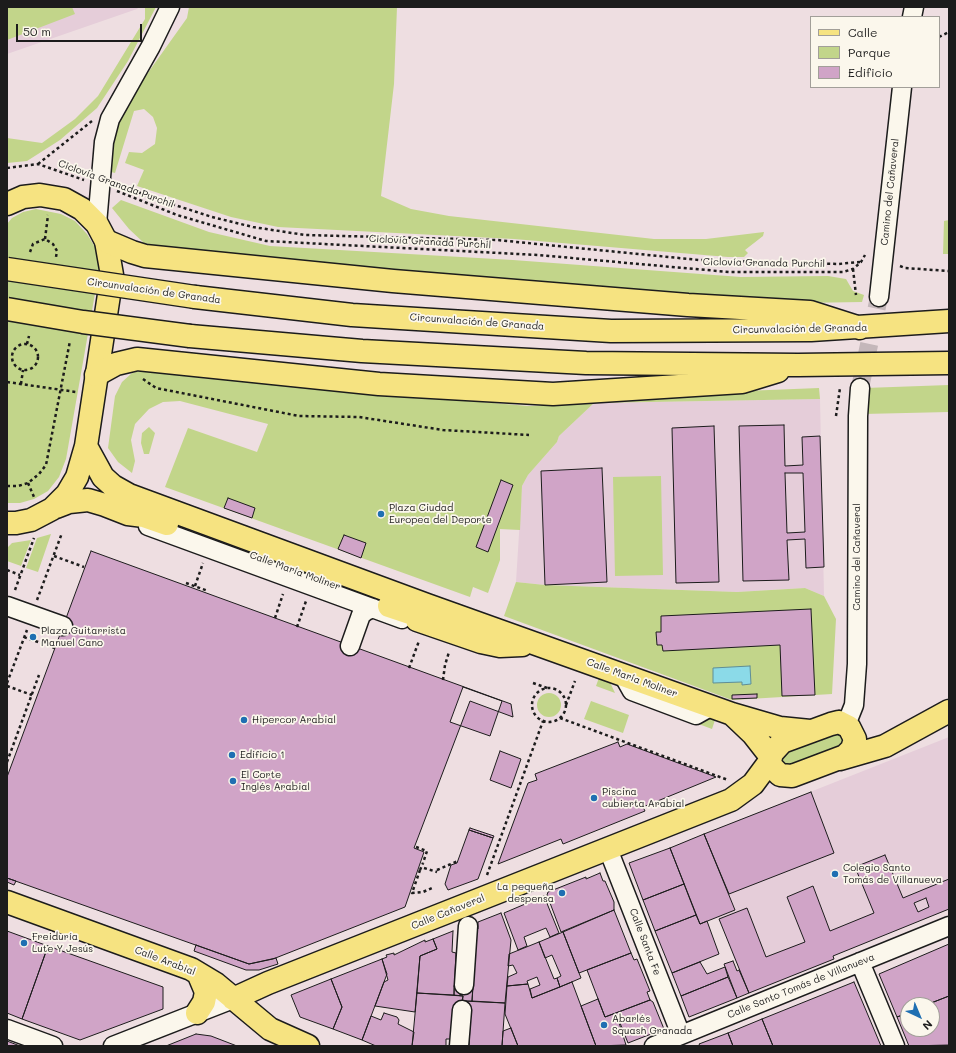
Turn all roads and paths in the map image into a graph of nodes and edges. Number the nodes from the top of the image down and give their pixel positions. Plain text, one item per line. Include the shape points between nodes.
1 (170, 7) edge
2 (949, 32) edge
3 (940, 36) edge
4 (902, 88) edge
5 (96, 117) dead end
6 (38, 164) junction
7 (7, 168) edge
8 (104, 186) junction
9 (7, 204) edge
10 (49, 211) dead end
11 (102, 232) junction
12 (45, 239) junction
13 (30, 252) dead end
14 (897, 260) dead end
15 (55, 262) dead end
16 (7, 269) edge
17 (852, 269) junction
18 (949, 270) edge
19 (856, 295) dead end
20 (878, 297) tunnel mouth
21 (7, 309) edge
22 (949, 321) edge
23 (860, 328) junction
24 (28, 336) dead end
25 (70, 341) dead end
26 (27, 344) junction
27 (949, 363) edge
28 (798, 365) junction
29 (23, 370) junction
30 (141, 374) dead end
31 (96, 375) junction
32 (7, 382) edge
33 (21, 384) junction
34 (840, 388) dead end
35 (860, 388) tunnel mouth
36 (61, 390) junction
37 (78, 393) dead end
38 (836, 416) dead end
39 (529, 435) dead end
40 (86, 446) junction
41 (28, 483) junction
42 (7, 486) edge
43 (34, 499) dead end
44 (123, 506) junction
45 (56, 507) junction
46 (9, 524) edge
47 (62, 533) dead end
48 (34, 538) dead end
49 (54, 556) junction
50 (203, 563) dead end
51 (84, 567) dead end
52 (7, 570) edge
53 (20, 575) junction
54 (186, 583) dead end
55 (195, 586) junction
56 (208, 591) dead end
57 (284, 592) dead end
58 (10, 600) edge
59 (306, 600) dead end
60 (37, 601) dead end
61 (364, 609) junction
62 (275, 618) dead end
63 (417, 620) junction
64 (29, 624) dead end
65 (63, 626) dead end
66 (298, 627) dead end
67 (484, 634) junction
68 (24, 637) junction
69 (419, 641) dead end
70 (350, 646) dead end
71 (55, 648) dead end
72 (449, 652) dead end
73 (409, 668) dead end
74 (39, 675) dead end
75 (443, 680) dead end
76 (575, 681) dead end
77 (7, 683) edge
78 (533, 683) dead end
79 (7, 686) edge
80 (548, 688) junction
81 (32, 695) junction
82 (565, 710) junction
83 (949, 711) edge
84 (732, 714) junction
85 (560, 718) junction
86 (543, 721) junction
87 (849, 727) junction
88 (810, 731) junction
89 (899, 737) junction
90 (770, 759) junction
91 (840, 759) junction
92 (7, 762) edge
93 (730, 781) dead end
94 (416, 847) dead end
95 (608, 849) junction
96 (458, 861) dead end
97 (424, 868) dead end
98 (486, 879) dead end
99 (434, 887) dead end
100 (7, 902) edge
101 (468, 926) dead end
102 (949, 926) edge
103 (860, 962) junction
104 (198, 973) junction
105 (464, 985) dead end
106 (233, 999) junction
107 (462, 1010) dead end
108 (197, 1013) junction
109 (7, 1029) edge
110 (681, 1035) junction
111 (126, 1043) edge
112 (53, 1046) edge
113 (113, 1046) edge
114 (308, 1046) edge
115 (459, 1046) edge
116 (654, 1046) edge
117 (895, 1046) edge

1 - 8 street via 110,119 104,142
2 - 3 path
4 - 20 street, Camino del Cañaveral
5 - 6 path
6 - 7 path, Ciclovía Granada Purchil
6 - 8 path, Ciclovía Granada Purchil
8 - 11 street
8 - 17 path, Ciclovía Granada Purchil via 177,215 266,241 538,256 729,272 843,272
8 - 17 path, Ciclovía Granada Purchil via 112,181 150,197 212,217 253,228 305,235 497,240 699,260 838,264 861,262
9 - 11 main road via 23,197 52,196 82,209
10 - 12 path
11 - 23 main road via 132,252 145,256 401,282 810,312
11 - 31 main road via 112,275
12 - 13 path via 37,241
12 - 15 path via 53,244 57,251
14 - 18 path via 900,266 905,268
16 - 23 main road, Circunvalación de Granada, bridge via 195,297 352,315 610,330
17 - 19 path
21 - 28 main road, bridge via 190,336 362,351 586,363
22 - 23 main road, Circunvalación de Granada
24 - 26 path
25 - 36 path
26 - 29 path via 34,348 38,359 34,366
26 - 29 path via 19,345 12,355 13,363
27 - 28 main road
28 - 31 main road via 742,382 553,394 379,384 137,359 116,364
29 - 33 path
30 - 39 path via 144,380 156,388 299,416 359,417 443,430
31 - 40 main road
32 - 33 path
33 - 36 path
34 - 38 path
35 - 87 street, Camino del Cañaveral via 857,664 854,706
36 - 37 path
36 - 41 path via 46,465
40 - 44 main road, Calle María Moliner
40 - 45 main road via 76,480
41 - 42 path
41 - 43 path
44 - 45 main road, Calle María Moliner via 83,500
44 - 61 street via 146,525
44 - 63 main road, Calle María Moliner via 144,516 416,615
44 - 67 main road, Calle María Moliner
45 - 46 main road via 34,519
47 - 49 path
48 - 53 path
49 - 51 path
49 - 60 path
50 - 55 path
52 - 53 path
53 - 58 path
54 - 55 path
55 - 56 path
57 - 62 path
58 - 65 street
59 - 66 path
61 - 63 street via 412,623
61 - 70 street
63 - 67 main road, Calle María Moliner
64 - 68 path
67 - 84 main road, Calle María Moliner via 532,642
68 - 71 path
68 - 77 path
69 - 73 path
72 - 75 path
74 - 81 path
76 - 82 path
78 - 80 path
79 - 81 path
80 - 82 path via 562,695
80 - 86 path via 538,693 532,702 535,714
81 - 92 path
82 - 85 path
83 - 89 main road, Calle María Moliner
84 - 88 main road, Calle María Moliner via 780,728
84 - 90 main road, Calle María Moliner via 753,734
85 - 86 path via 551,722
85 - 93 path
86 - 98 path
87 - 88 main road, Calle Cañaveral via 835,723
87 - 89 main road via 866,736
87 - 91 main road via 855,736 855,744 850,752
88 - 90 main road, Calle Cañaveral via 782,742
89 - 91 main road, Calle María Moliner via 877,749
90 - 91 main road, Calle María Moliner via 777,773 792,776
90 - 95 main road, Calle Cañaveral via 753,784 731,800
94 - 99 path, bridge via 427,851 412,893
95 - 106 main road, Calle Cañaveral
95 - 110 street, Calle Santa Fe
96 - 97 path via 437,871
100 - 104 main road, Calle Arabial
101 - 105 street, Calle Cañaveral
102 - 103 street, Calle Santo Tomás de Villanueva
103 - 110 street, Calle Santo Tomás de Villanueva
103 - 117 street
104 - 106 main road, Calle Arabial
104 - 108 main road via 206,992 204,1002
106 - 108 street, Calle Cañaveral
106 - 114 main road, Calle Arabial via 270,1029
107 - 115 street
108 - 111 street, Calle Cañaveral
109 - 112 street
110 - 116 street, Calle Santo Tomás de Villanueva
111 - 113 street, Calle Cañaveral

